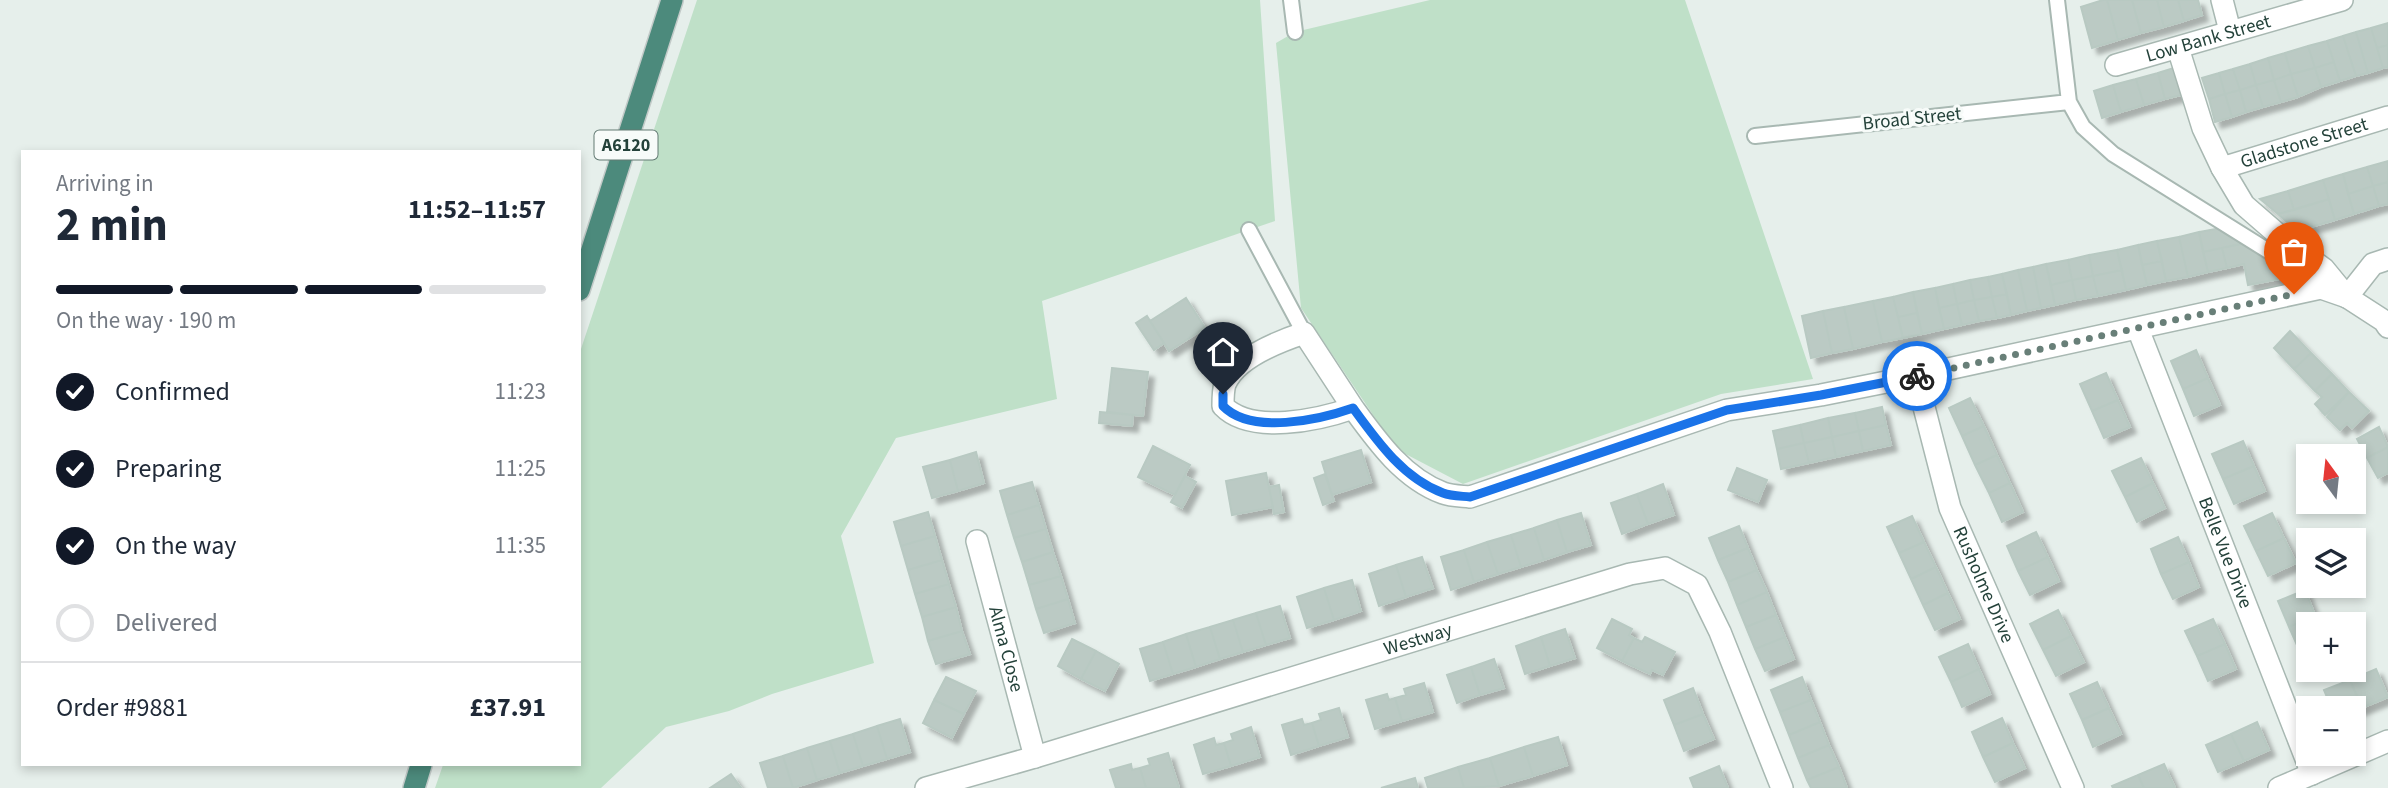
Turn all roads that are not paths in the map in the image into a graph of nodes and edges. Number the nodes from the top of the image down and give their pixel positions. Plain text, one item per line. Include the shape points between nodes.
1 (672, 0) edge
2 (1291, 0) edge
3 (2057, 0) edge
4 (2222, 0) edge
5 (2342, 0) edge
6 (2230, 31) junction
7 (1295, 32) dead end
8 (2178, 48) junction
9 (2116, 65) dead end
10 (2069, 102) junction
11 (2388, 117) edge
12 (1755, 136) dead end
13 (2221, 168) junction
14 (1249, 230) dead end
15 (2388, 260) edge
16 (581, 284) edge
17 (2320, 288) junction
18 (2347, 297) junction
19 (2388, 327) edge
20 (2138, 329) junction
21 (1304, 333) junction
22 (1916, 376) junction
23 (1353, 408) junction
24 (977, 541) dead end
25 (2388, 741) edge
26 (1035, 757) junction
27 (421, 766) edge
28 (2312, 774) junction
29 (414, 788) edge
30 (926, 788) edge
31 (1782, 788) edge
32 (2073, 788) edge
33 (2279, 788) edge

1 - 16 highway, A6120
2 - 7 lane
3 - 10 lane
4 - 6 street
5 - 6 street, Low Bank Street
6 - 8 street, Low Bank Street
8 - 9 street, Low Bank Street
8 - 13 street, Gladstone Street
10 - 12 lane, Broad Street
10 - 17 lane via 2083,127 2113,154
11 - 13 street, Gladstone Street
13 - 18 street via 2244,205 2324,269
14 - 21 lane
15 - 18 street via 2372,264
17 - 18 street
17 - 20 street
18 - 19 street
20 - 22 street
20 - 28 street, Belle Vue Drive
21 - 23 street
21 - 23 street via 1249,358 1226,383 1223,406 1245,420 1273,422
22 - 23 street via 1727,410 1470,497 1444,494 1416,478 1382,447
22 - 32 street, Rusholme Drive via 1950,508
24 - 26 street, Alma Close
25 - 28 street
26 - 30 street, Westway
26 - 31 street, Westway via 1630,574 1665,568 1697,585
27 - 29 highway
28 - 33 street

